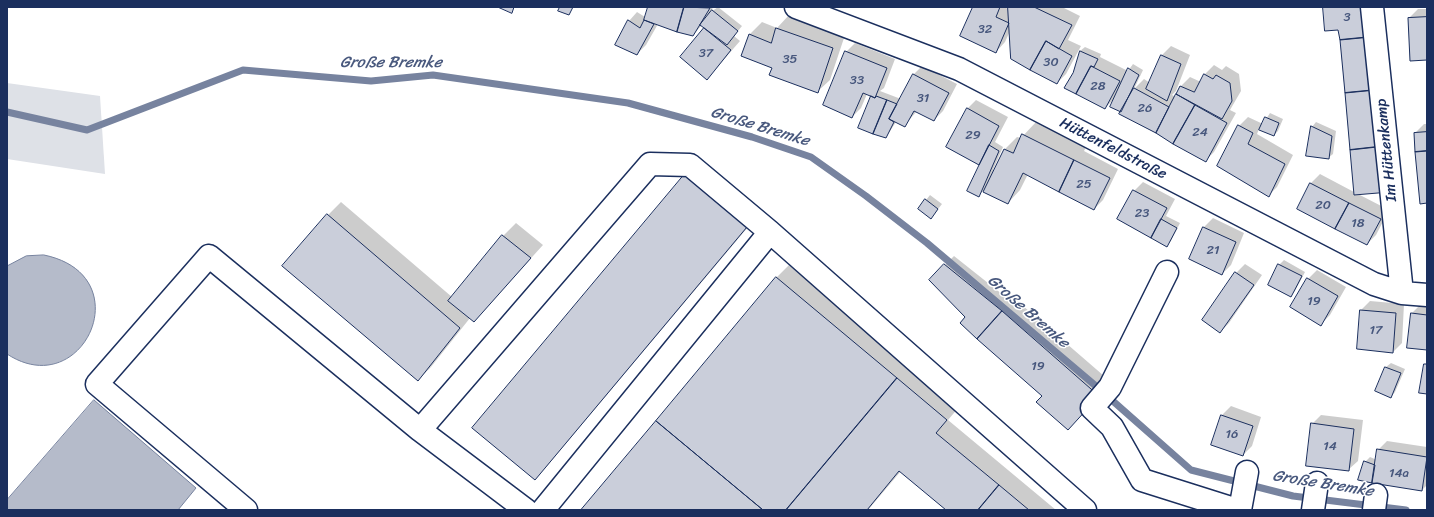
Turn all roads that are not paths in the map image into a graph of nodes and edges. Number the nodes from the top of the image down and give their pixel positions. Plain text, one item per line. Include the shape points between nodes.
1 (796, 7) edge
2 (1372, 7) edge
3 (770, 232) junction
4 (1167, 272) dead end
5 (1402, 293) junction
6 (1427, 295) edge
7 (420, 430) junction
8 (1247, 472) dead end
9 (1317, 483) dead end
10 (1240, 505) edge
11 (1313, 508) edge
12 (246, 510) edge
13 (526, 510) edge
14 (543, 510) edge
15 (1085, 510) edge

1 - 5 street, Hüttenfeldstraße via 959,68 1374,284
2 - 5 street, Im Hüttenkamp
3 - 7 street via 690,165 650,164
3 - 14 street
3 - 15 street
4 - 10 street via 1110,387 1092,408 1112,427 1142,480
5 - 6 street, Hüttenfeldstraße
7 - 12 street via 208,256 97,384
7 - 13 street
8 - 10 street
9 - 11 street

